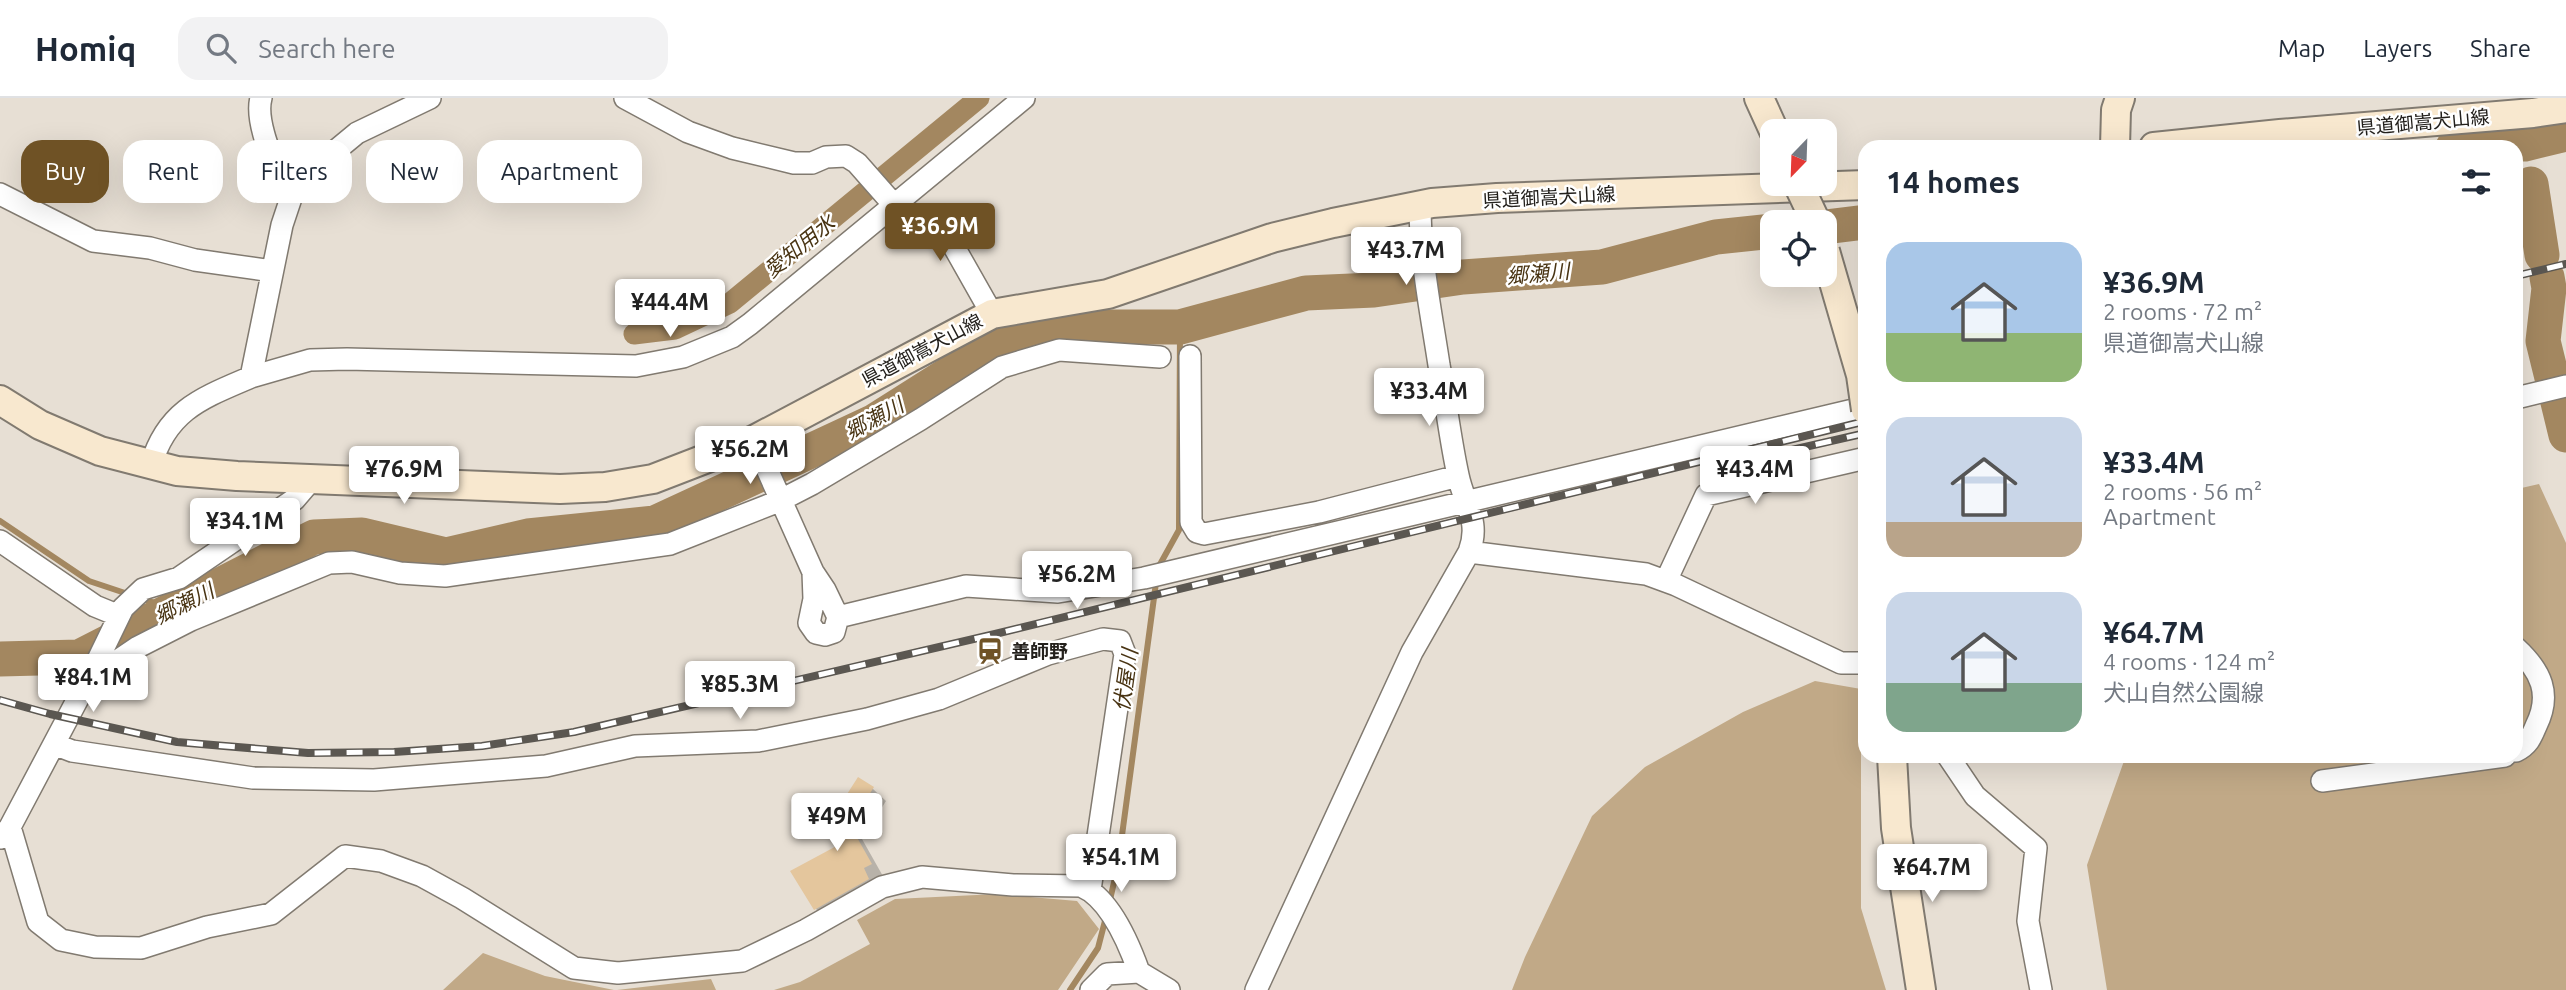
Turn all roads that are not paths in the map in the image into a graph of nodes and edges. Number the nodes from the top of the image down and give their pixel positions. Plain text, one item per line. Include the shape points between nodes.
1 (261, 98) edge
2 (430, 98) edge
3 (625, 98) edge
4 (1024, 98) edge
5 (1759, 98) edge
6 (2120, 98) edge
7 (2566, 108) edge
8 (1769, 119) edge
9 (267, 140) edge
10 (349, 140) edge
11 (2115, 140) edge
12 (2222, 140) edge
13 (1858, 185) edge
14 (0, 194) edge
15 (289, 203) edge
16 (894, 205) junction
17 (1420, 205) junction
18 (272, 271) junction
19 (1836, 287) edge
20 (992, 314) junction
21 (1190, 356) dead end
22 (1160, 357) dead end
23 (1858, 364) edge
24 (251, 377) junction
25 (2566, 386) edge
26 (2523, 396) edge
27 (0, 400) edge
28 (1858, 410) edge
29 (757, 447) junction
30 (1858, 460) edge
31 (151, 466) junction
32 (1458, 476) junction
33 (313, 478) junction
34 (1465, 500) junction
35 (779, 501) junction
36 (0, 541) edge
37 (1469, 552) junction
38 (1666, 581) junction
39 (120, 612) junction
40 (2523, 655) edge
41 (1858, 663) edge
42 (94, 668) junction
43 (54, 744) junction
44 (2523, 748) edge
45 (1892, 763) edge
46 (1953, 763) edge
47 (2452, 763) edge
48 (2322, 780) dead end
49 (5, 834) edge
50 (1090, 890) junction
51 (1139, 972) junction
52 (1091, 990) edge
53 (1169, 990) edge
54 (1256, 990) edge
55 (1921, 990) edge
56 (2041, 990) edge

1 - 9 street
2 - 10 street
3 - 16 street via 688,132 732,148 794,163 846,156
4 - 16 street
5 - 8 main road
6 - 11 main road
7 - 12 main road, 県道御嵩犬山線
13 - 17 main road, 県道御嵩犬山線 via 1569,194
14 - 18 street via 93,241
15 - 18 street
16 - 20 street via 949,238
16 - 24 street via 732,337 683,357 636,366 310,360
17 - 20 main road, 県道御嵩犬山線 via 1272,238 1108,294
17 - 32 street via 1430,307
18 - 24 street
19 - 23 main road, bridge
20 - 29 main road, 県道御嵩犬山線
21 - 32 street via 1191,522 1196,532 1319,512
22 - 35 street via 1059,349 1002,367
24 - 31 street via 191,405 160,440
25 - 26 street
27 - 31 main road, 県道御嵩犬山線 via 40,425 100,451
28 - 34 street
29 - 33 main road, 県道御嵩犬山線 via 653,479 605,487
29 - 35 street
30 - 38 street via 1706,495
31 - 33 main road, 県道御嵩犬山線 via 237,477
32 - 34 street
33 - 39 street via 295,499 179,578 143,589
34 - 35 street via 1144,578 1058,592 966,586 838,617
34 - 37 street via 1474,525
35 - 42 street via 670,544 470,574 423,576 352,562 329,563 191,620 107,668
36 - 39 street via 95,606
37 - 38 street via 1646,574
37 - 54 street via 1412,652
38 - 41 street via 1842,663
39 - 42 street
40 - 44 street via 2542,685 2545,709
42 - 43 street
43 - 49 street
43 - 50 street via 72,751 253,778 374,780 546,766 635,746 758,741 867,719 939,699 1048,654 1103,639 1120,641 1125,654
45 - 55 main road via 1896,828
46 - 56 street via 1975,796 2036,848 2028,921
47 - 48 street
49 - 50 street via 38,922 61,940 95,947 141,948 207,927 271,914 345,856 381,861 422,876 574,968 618,973 742,961 882,887 922,877
50 - 51 street via 1120,926
51 - 52 street via 1107,974
51 - 53 street

